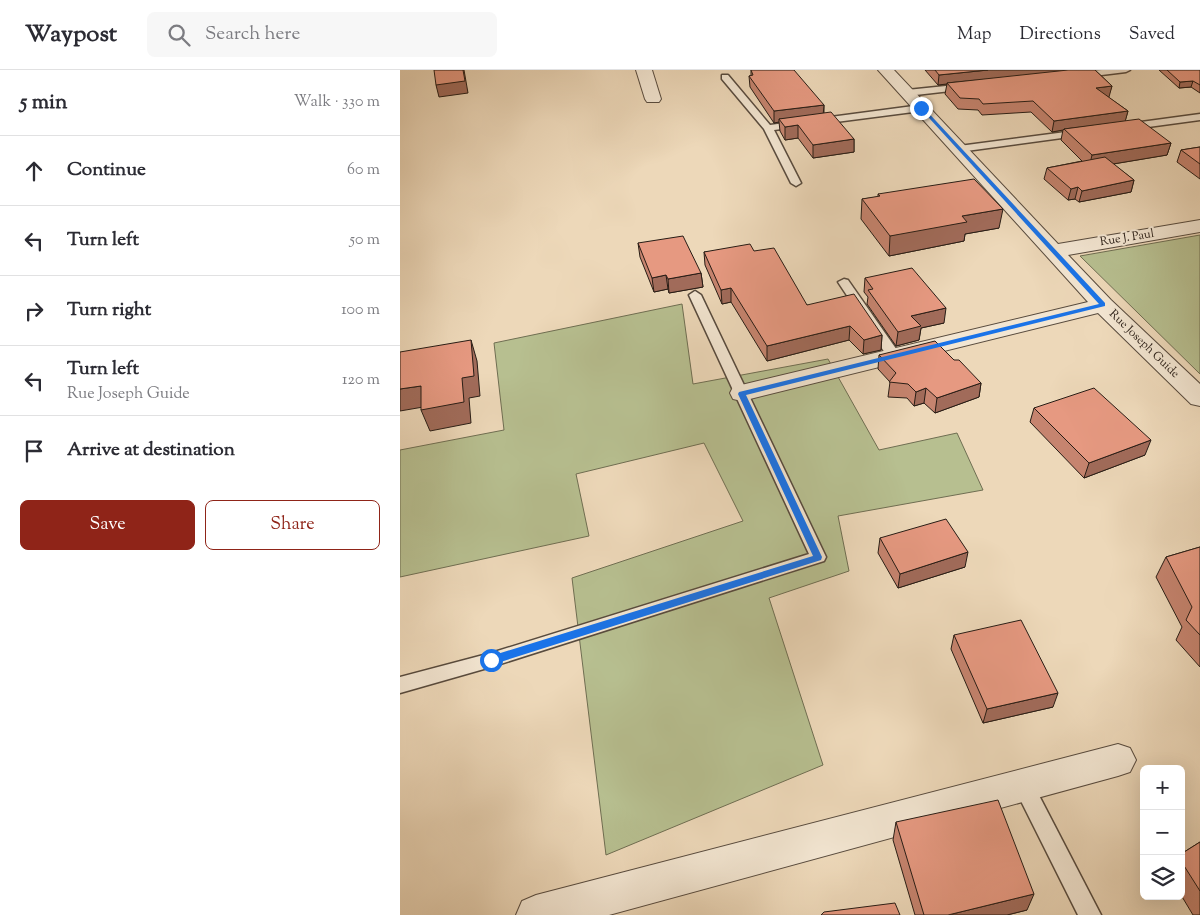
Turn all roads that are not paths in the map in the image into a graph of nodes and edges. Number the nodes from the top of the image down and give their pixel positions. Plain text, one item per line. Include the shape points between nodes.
1 (644, 70) edge
2 (886, 70) edge
3 (1126, 70) edge
4 (1066, 76) edge
5 (725, 78) dead end
6 (977, 86) edge
7 (907, 93) junction
8 (652, 99) dead end
9 (921, 108) junction
10 (1200, 117) edge
11 (768, 128) junction
12 (1113, 128) edge
13 (1094, 131) edge
14 (959, 149) junction
15 (796, 183) dead end
16 (1200, 226) edge
17 (1053, 251) junction
18 (844, 282) dead end
19 (695, 295) dead end
20 (1103, 304) junction
21 (894, 356) junction
22 (742, 394) junction
23 (1200, 398) edge
24 (400, 686) edge
25 (1118, 760) dead end
26 (1024, 787) junction
27 (536, 915) edge
28 (1090, 915) edge

1 - 8 street
2 - 7 street, Rue Joseph Guide
3 - 4 lane
5 - 11 lane
6 - 7 lane
7 - 9 street, Rue Joseph Guide
9 - 11 lane
9 - 14 street, Rue Joseph Guide
10 - 12 lane
11 - 15 lane
13 - 14 lane
14 - 17 street, Rue Joseph Guide
16 - 17 street, Rue J. Paul
17 - 20 street, Rue Joseph Guide
18 - 21 lane
19 - 22 lane
20 - 21 street
20 - 23 street, Rue Joseph Guide
21 - 22 street
22 - 24 lane via 818,557
25 - 26 street
26 - 27 street
26 - 28 lane

